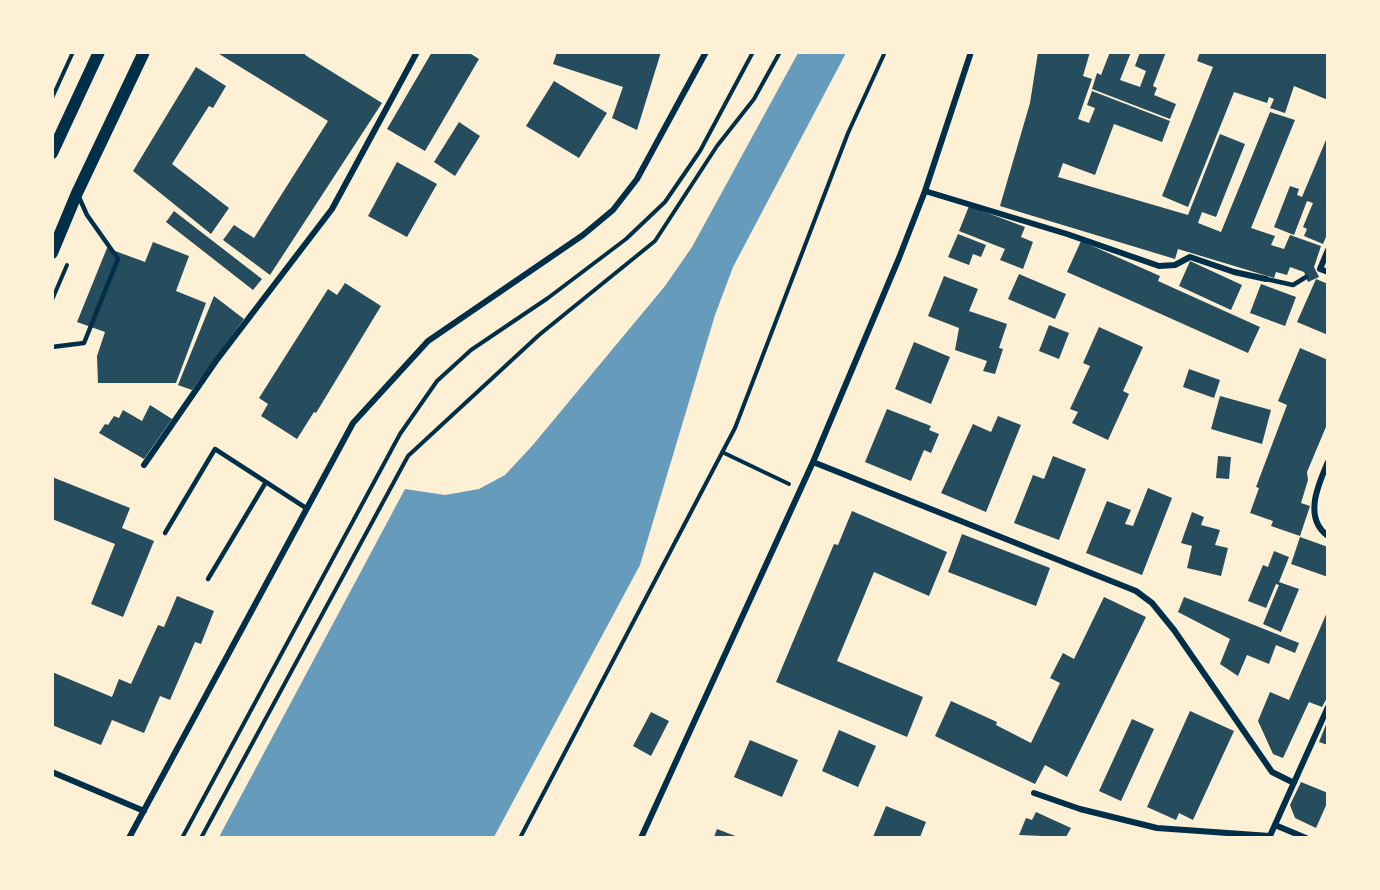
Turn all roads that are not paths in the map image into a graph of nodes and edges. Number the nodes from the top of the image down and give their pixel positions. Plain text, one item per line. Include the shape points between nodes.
1 (99, 52) edge
2 (144, 52) edge
3 (417, 52) edge
4 (706, 52) edge
5 (971, 52) edge
6 (52, 153) edge
7 (926, 192) junction
8 (77, 193) junction
9 (1328, 250) edge
10 (52, 253) edge
11 (1328, 273) edge
12 (1306, 277) dead end
13 (1266, 279) joint
14 (52, 347) edge
15 (813, 462) junction
16 (1328, 462) edge
17 (144, 465) dead end
18 (266, 482) junction
19 (306, 507) junction
20 (165, 533) dead end
21 (1328, 536) edge
22 (208, 579) dead end
23 (1328, 706) edge
24 (52, 772) edge
25 (1294, 783) junction
26 (1034, 793) dead end
27 (144, 811) junction
28 (1275, 825) junction
29 (129, 837) edge
30 (641, 837) edge
31 (1270, 837) edge
32 (1306, 837) edge

1 - 6 main road
2 - 8 main road
3 - 17 street via 332,209 216,361
4 - 19 street via 637,179 614,210 583,236 428,341 353,423
5 - 7 street
7 - 13 street via 1159,266 1175,266 1190,257
7 - 15 street
8 - 10 main road
8 - 14 lane via 118,260 84,343
9 - 11 street via 1318,270
12 - 13 lane via 1293,285
15 - 25 street via 1136,591 1152,603 1174,630 1272,771
15 - 30 street
16 - 21 street via 1314,501 1318,525
18 - 19 lane
18 - 20 lane via 215,449
18 - 22 lane
19 - 27 street
23 - 25 street
24 - 27 street
25 - 28 street
26 - 31 street via 1157,828
27 - 29 street
28 - 31 street
28 - 32 street

